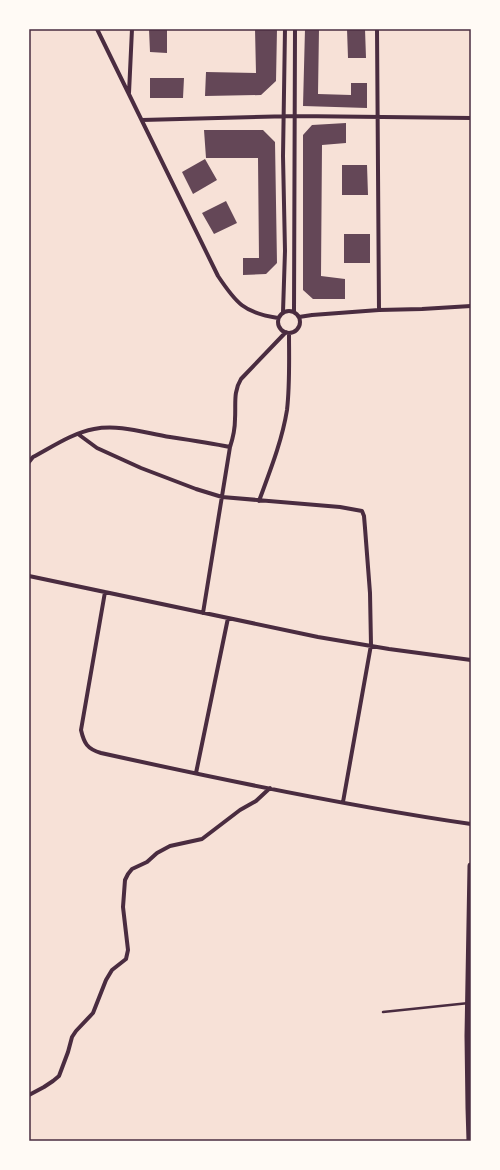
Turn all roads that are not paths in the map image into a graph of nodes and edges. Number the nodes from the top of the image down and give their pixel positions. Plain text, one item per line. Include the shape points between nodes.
1 (97, 29) edge
2 (132, 29) edge
3 (285, 29) edge
4 (295, 29) edge
5 (377, 29) edge
6 (129, 94) junction
7 (283, 116) junction
8 (295, 116) junction
9 (377, 117) junction
10 (471, 118) edge
11 (142, 120) junction
12 (471, 306) edge
13 (379, 310) junction
14 (283, 312) junction
15 (294, 312) junction
16 (299, 317) junction
17 (278, 318) junction
18 (288, 333) junction
19 (78, 434) junction
20 (230, 447) junction
21 (29, 462) edge
22 (222, 497) junction
23 (259, 501) junction
24 (29, 576) edge
25 (105, 592) junction
26 (203, 613) junction
27 (228, 618) junction
28 (371, 645) junction
29 (471, 660) edge
30 (196, 773) junction
31 (270, 788) junction
32 (343, 802) junction
33 (471, 824) edge
34 (471, 866) edge
35 (470, 1003) edge
36 (383, 1012) dead end
37 (29, 1095) edge
38 (470, 1141) edge

1 - 6 street
2 - 6 street
3 - 7 street
4 - 8 street
5 - 9 street
6 - 11 street
7 - 8 street
7 - 11 street
7 - 14 street
8 - 9 street
8 - 15 street
9 - 10 street
9 - 13 street
11 - 17 street via 218,276 230,294 248,310
12 - 13 street
13 - 16 street
14 - 15 street
14 - 17 street
15 - 16 street
16 - 18 street via 300,324 296,330
17 - 18 street via 278,325
18 - 20 street via 237,385 235,424
18 - 23 street via 286,411 278,448
19 - 20 street via 94,429 115,428
19 - 21 street via 33,457
19 - 22 street via 97,448 140,468
20 - 22 street
22 - 23 street
22 - 26 street
23 - 28 street via 362,511 366,528
24 - 25 street
25 - 26 street
25 - 30 street via 82,730 87,745 101,753
26 - 27 street
27 - 28 street
27 - 30 street
28 - 29 street
28 - 32 street
30 - 31 street
31 - 32 street
31 - 37 street via 202,839 170,846 128,874 125,880 123,907 128,950 126,959 112,970 93,1012 72,1037 59,1076 44,1088
32 - 33 street
34 - 35 main road
35 - 36 lane
35 - 38 main road

